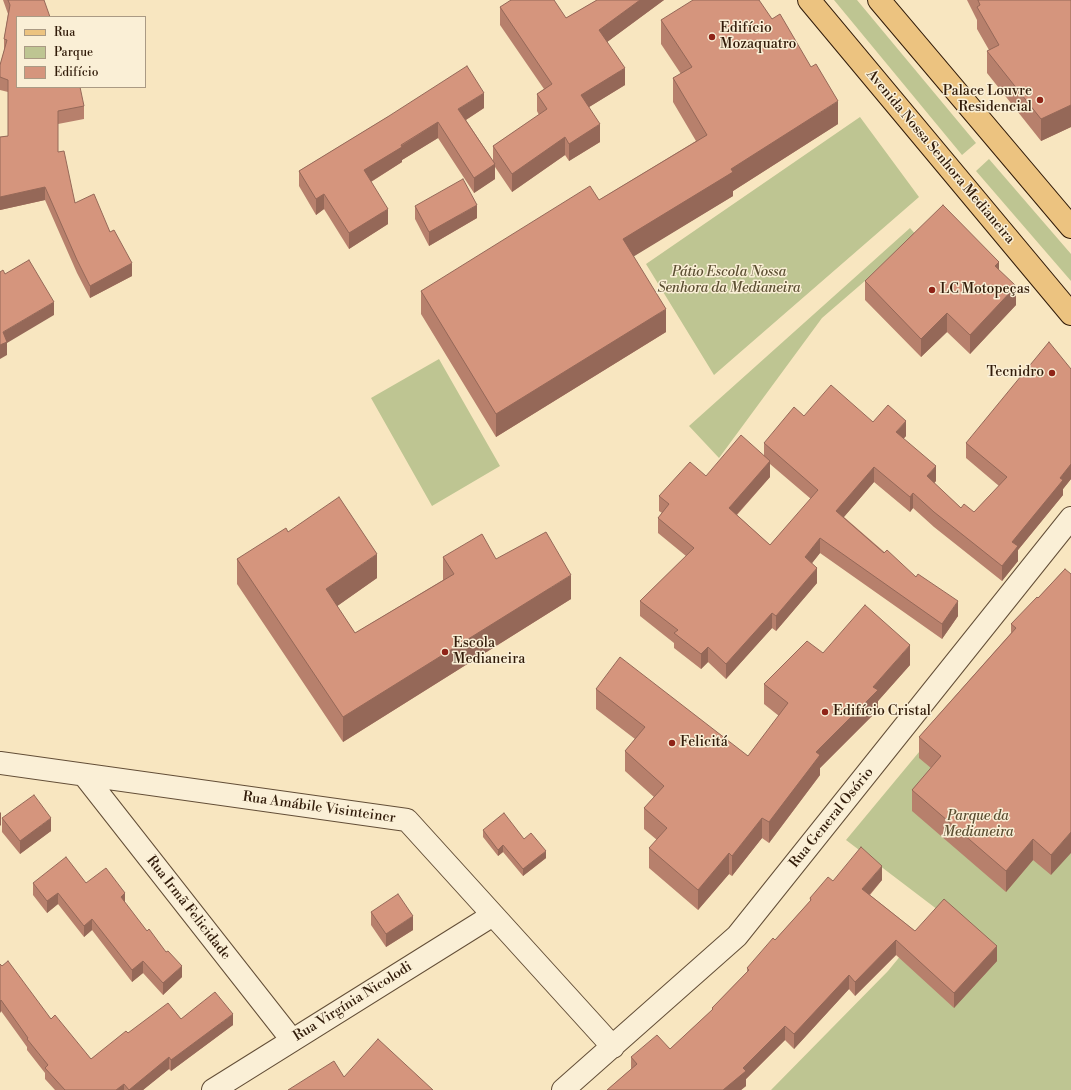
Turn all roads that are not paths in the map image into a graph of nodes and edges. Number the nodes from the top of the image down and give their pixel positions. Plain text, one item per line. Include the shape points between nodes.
1 (809, 0) edge
2 (879, 0) edge
3 (1071, 227) edge
4 (1071, 314) edge
5 (1071, 518) edge
6 (0, 763) edge
7 (84, 775) junction
8 (493, 915) junction
9 (292, 1040) junction
10 (612, 1047) junction
11 (213, 1090) edge
12 (564, 1090) edge

1 - 4 main road, Avenida Nossa Senhora Medianeira
2 - 3 main road
5 - 10 street, Rua General Osório via 737,936
6 - 7 street, Rua Amábile Visinteiner
7 - 8 street, Rua Amábile Visinteiner via 407,820
7 - 9 street, Rua Irmã Felicidade
8 - 9 street, Rua Virgínia Nicolodi
8 - 10 street, Rua Amábile Visinteiner
9 - 11 street, Rua Virgínia Nicolodi
10 - 12 street, Rua General Osório

